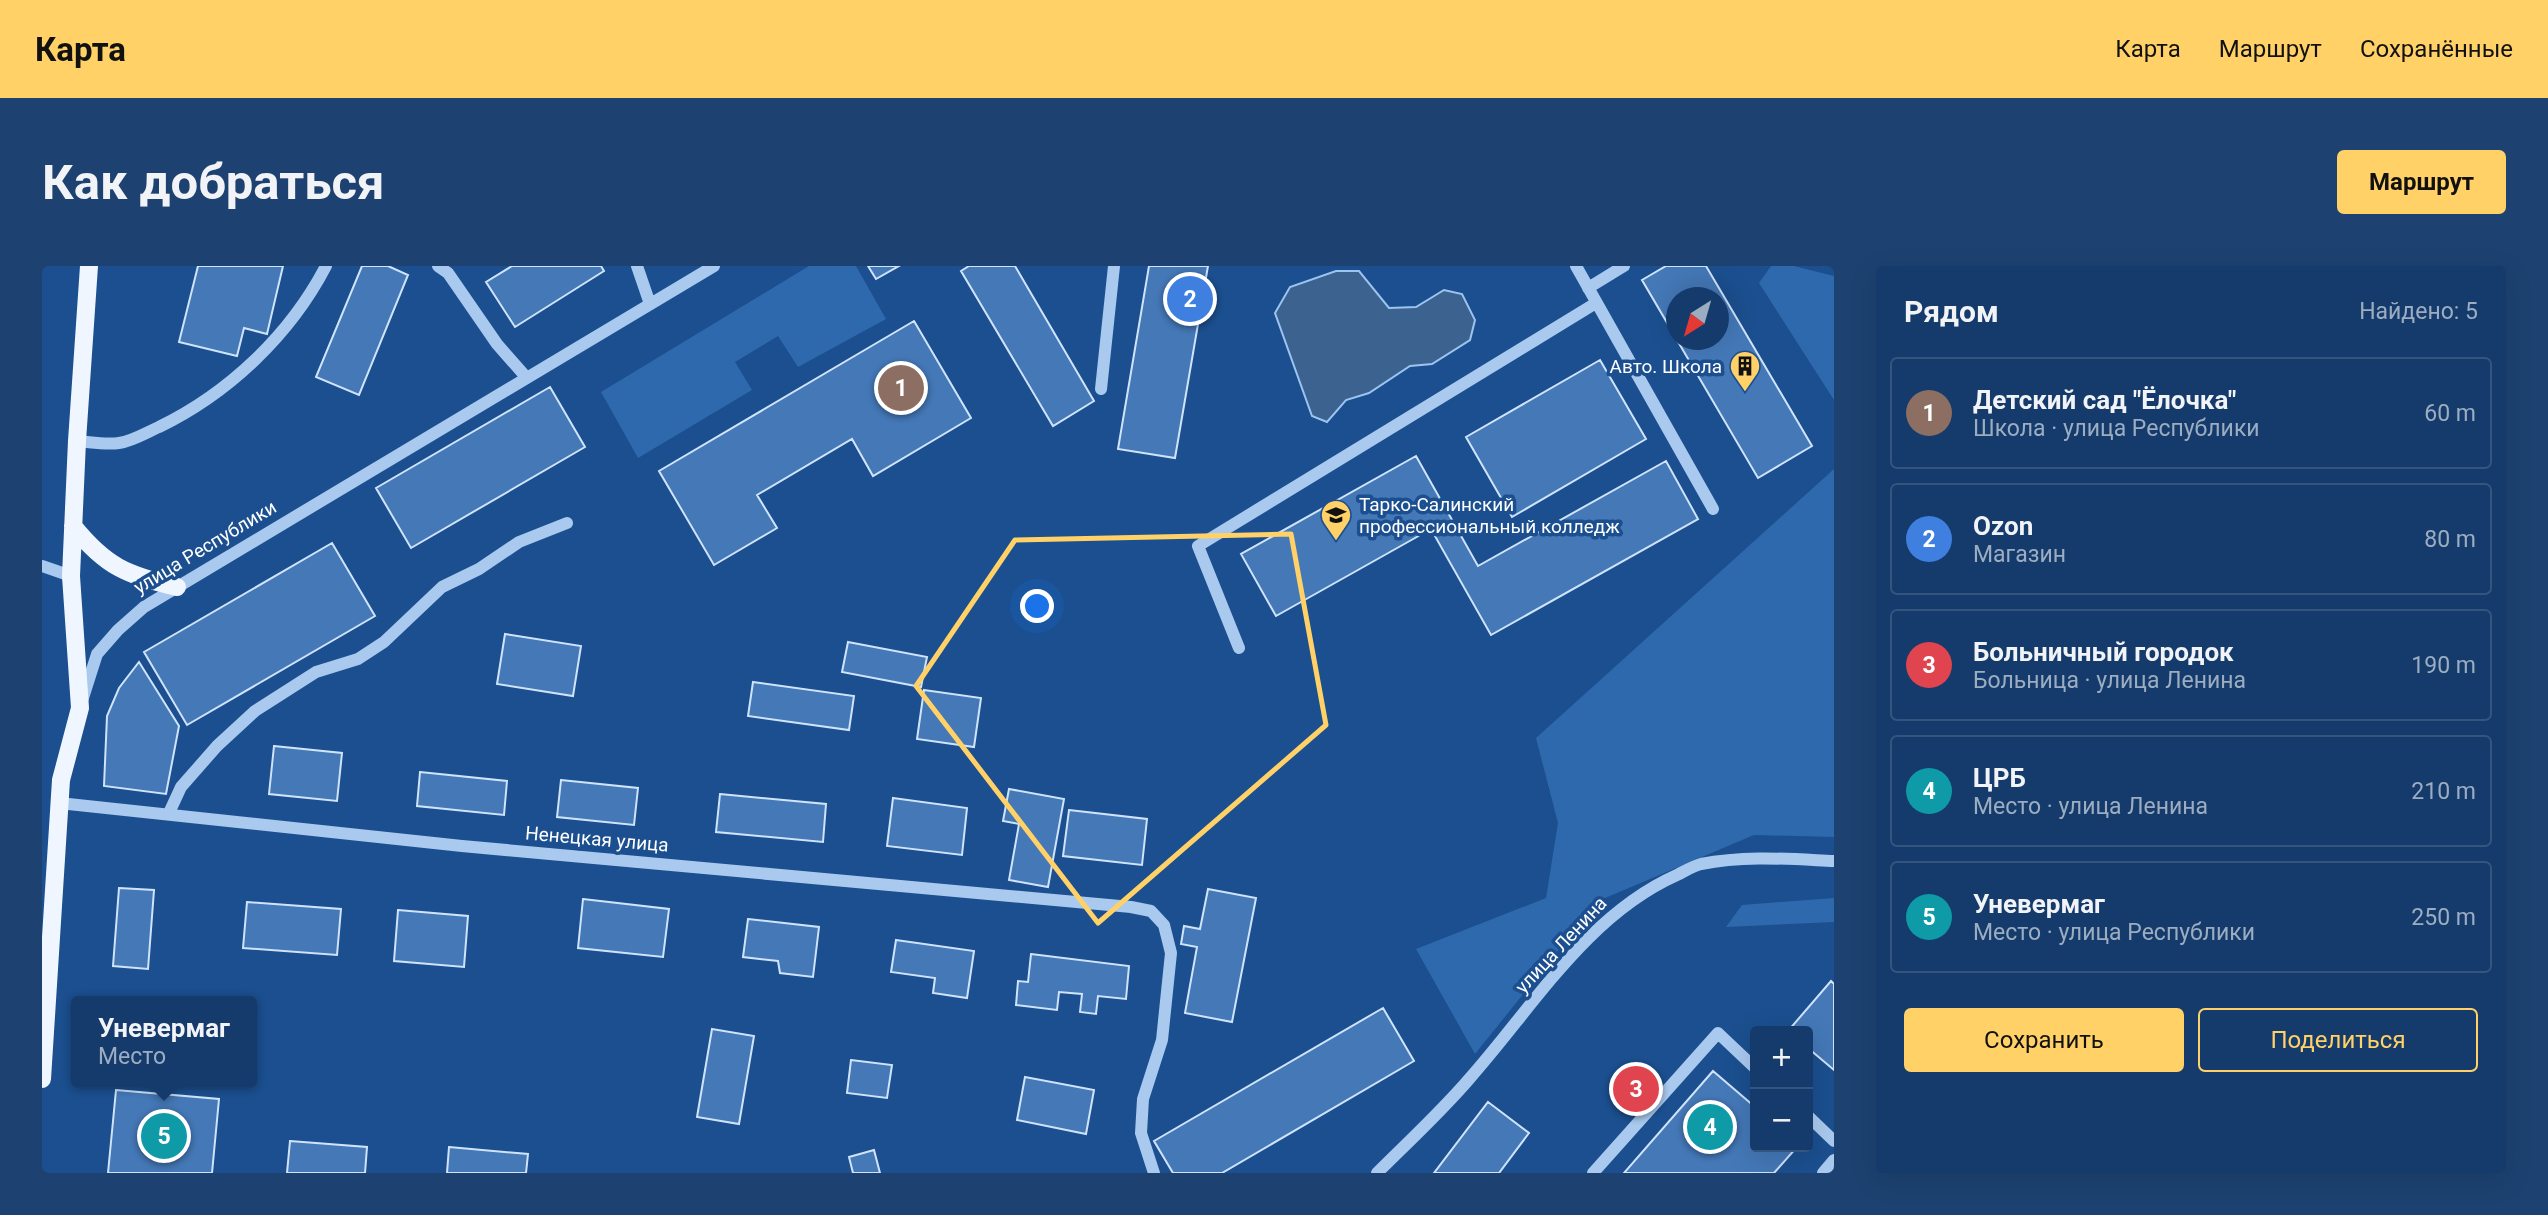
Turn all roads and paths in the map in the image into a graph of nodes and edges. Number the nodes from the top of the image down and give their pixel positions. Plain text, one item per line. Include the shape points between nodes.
1 (89, 266) edge
2 (326, 266) edge
3 (438, 266) edge
4 (637, 266) edge
5 (714, 266) edge
6 (1114, 266) edge
7 (1576, 266) edge
8 (1624, 266) edge
9 (1588, 288) junction
10 (1597, 303) junction
11 (650, 304) junction
12 (526, 377) junction
13 (1101, 389) dead end
14 (77, 441) junction
15 (1713, 509) dead end
16 (567, 523) dead end
17 (73, 526) junction
18 (42, 566) edge
19 (71, 576) junction
20 (177, 587) junction
21 (1239, 648) dead end
22 (80, 708) junction
23 (59, 803) junction
24 (169, 813) junction
25 (1834, 861) edge
26 (43, 1034) edge
27 (1750, 1063) edge
28 (42, 1079) edge
29 (1813, 1121) edge
30 (1834, 1141) edge
31 (1834, 1160) edge
32 (1154, 1173) edge
33 (1377, 1173) edge
34 (1593, 1173) edge
35 (1823, 1173) edge

1 - 14 main road
2 - 14 street via 310,295 270,345 200,405 122,442
3 - 12 street
4 - 11 street
5 - 11 street, улица Республики
6 - 13 street
7 - 9 street
8 - 9 street
9 - 10 street
10 - 15 street
10 - 21 street via 1198,547
11 - 12 street, улица Республики
12 - 20 street, улица Республики
14 - 17 main road
16 - 24 street via 519,542 480,569 442,587 384,642 358,659 316,672 255,710 181,787
17 - 19 main road
17 - 20 main road via 92,550 113,565 139,578
18 - 19 street
19 - 22 main road
20 - 22 street, улица Республики via 144,607 97,654
22 - 23 main road, улица Республики
23 - 24 street, Ненецкая улица
23 - 26 main road, улица Республики
24 - 32 street, Ненецкая улица via 461,846 1151,911 1164,925 1171,953 1162,1040 1143,1099 1141,1133
25 - 33 street, улица Ленина via 1751,858 1699,865 1656,884 1580,948 1469,1080
26 - 28 main road, улица Республики
27 - 34 street via 1718,1033
29 - 30 street
31 - 35 street

